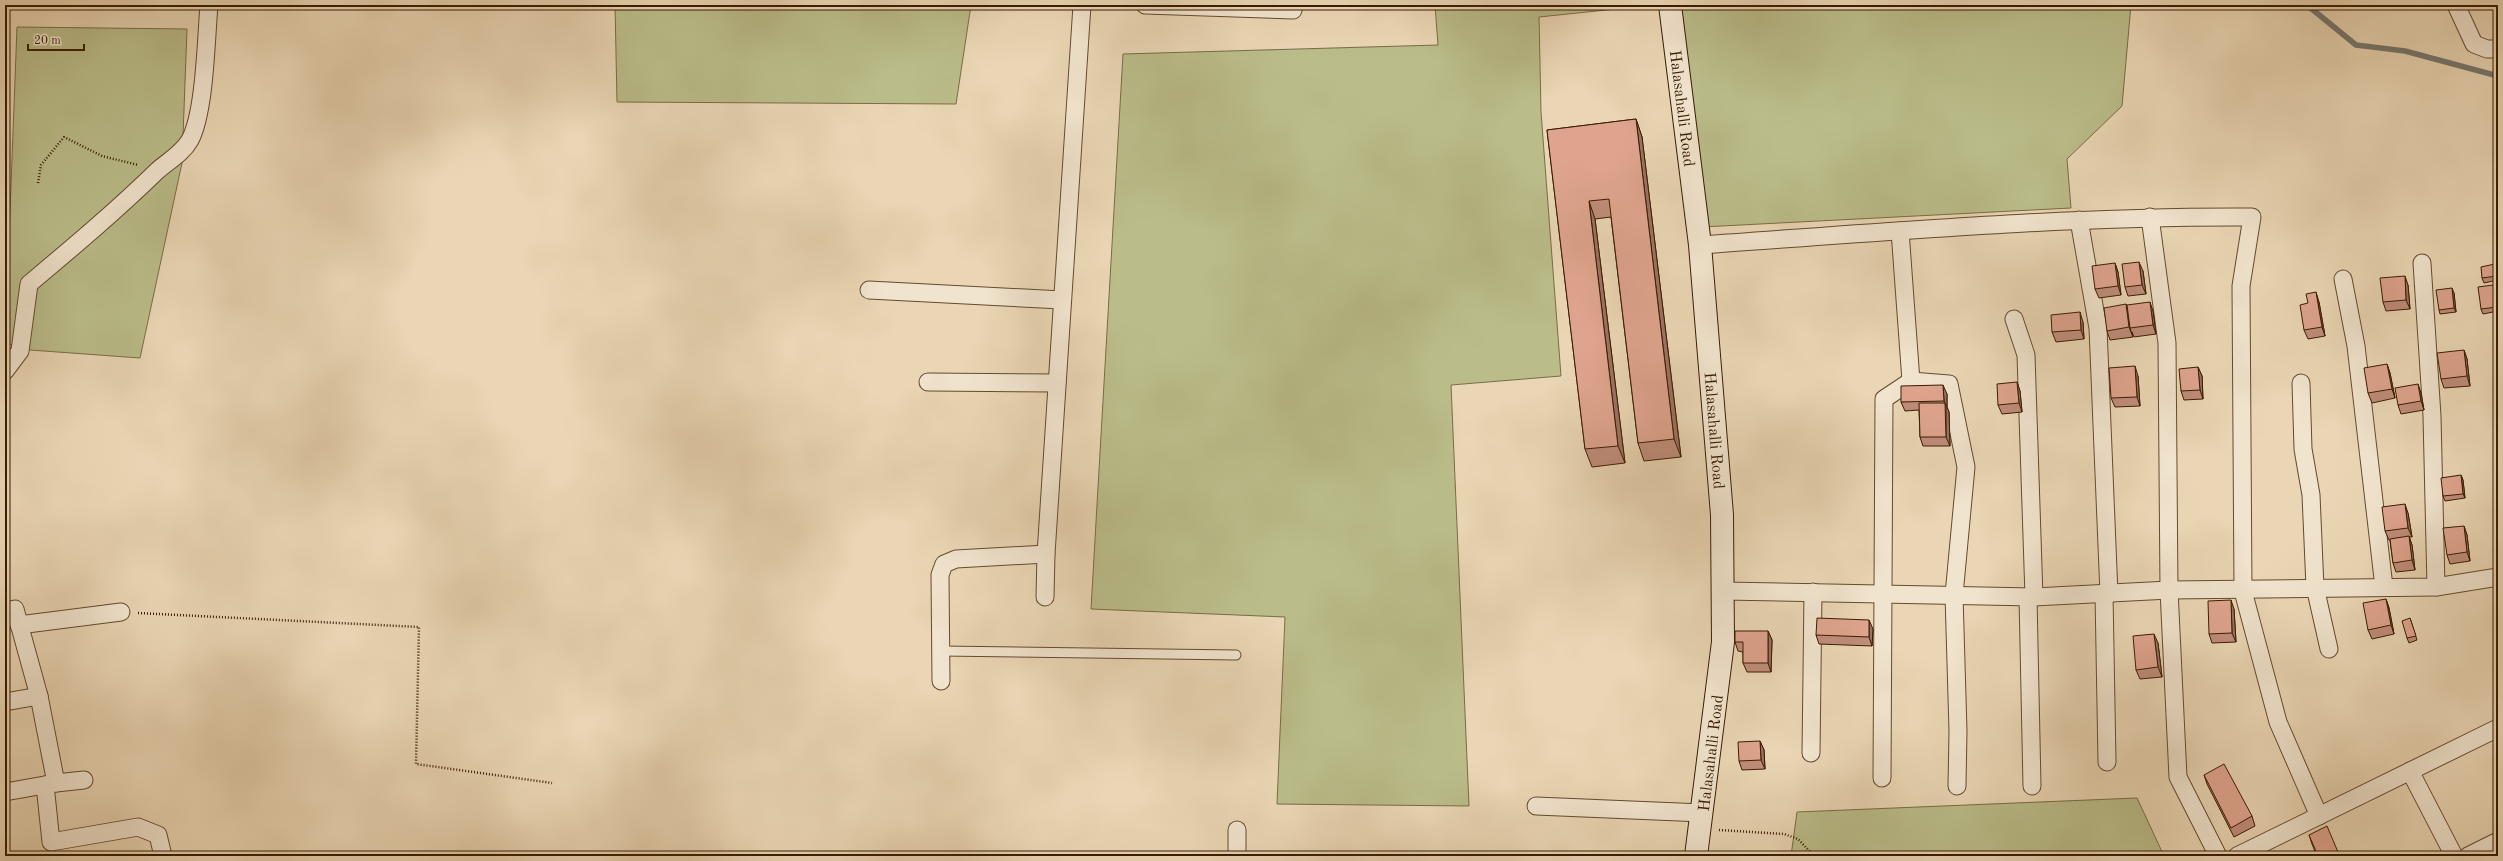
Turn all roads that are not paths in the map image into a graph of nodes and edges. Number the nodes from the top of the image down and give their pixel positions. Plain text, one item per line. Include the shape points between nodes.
1 (209, 5) edge
2 (1082, 5) edge
3 (1145, 5) edge
4 (1294, 5) edge
5 (1670, 5) edge
6 (2456, 5) edge
7 (2498, 49) edge
8 (2150, 217) junction
9 (2079, 220) junction
10 (1900, 230) junction
11 (1700, 245) junction
12 (2422, 263) dead end
13 (2343, 279) dead end
14 (868, 290) dead end
15 (1062, 300) junction
16 (2014, 319) dead end
17 (5, 371) edge
18 (1911, 381) junction
19 (928, 382) dead end
20 (1057, 383) junction
21 (2301, 383) dead end
22 (1046, 554) junction
23 (2498, 577) edge
24 (2436, 586) junction
25 (2315, 587) junction
26 (2384, 587) junction
27 (2169, 590) junction
28 (1722, 591) junction
29 (2243, 591) junction
30 (1813, 592) junction
31 (1882, 594) junction
32 (2107, 594) junction
33 (1954, 596) junction
34 (2031, 597) junction
35 (1045, 598) dead end
36 (5, 611) edge
37 (121, 612) road end
38 (19, 625) junction
39 (2329, 649) dead end
40 (941, 652) junction
41 (1236, 655) dead end
42 (941, 681) dead end
43 (39, 696) junction
44 (5, 702) edge
45 (2498, 728) edge
46 (1811, 753) dead end
47 (2107, 762) dead end
48 (2410, 771) junction
49 (1882, 778) dead end
50 (84, 780) dead end
51 (50, 784) junction
52 (1957, 786) dead end
53 (2032, 786) dead end
54 (5, 792) edge
55 (1536, 806) dead end
56 (2319, 816) junction
57 (1702, 821) junction
58 (1237, 830) dead end
59 (2498, 841) edge
60 (163, 856) edge
61 (1237, 856) edge
62 (1696, 856) edge
63 (2218, 856) edge
64 (2237, 856) edge
65 (2454, 856) edge
66 (2468, 856) edge

1 - 17 street via 198,118 190,140 180,153 29,284 20,351
2 - 15 street
3 - 4 street via 1293,10
5 - 11 main road, Halasahalli Road
6 - 7 street via 2474,44 2487,49
8 - 9 street
8 - 27 street via 2168,343
8 - 29 street via 2252,217 2241,286
9 - 10 street
9 - 32 street via 2098,328
10 - 11 street
10 - 18 street
11 - 28 main road, Halasahalli Road via 1722,515
12 - 24 street via 2432,416
13 - 26 street via 2356,346
14 - 15 street
15 - 20 street
16 - 34 street via 2026,354
18 - 31 street via 1884,399
18 - 33 street via 1949,384 1966,467
19 - 20 street
20 - 22 street
21 - 25 street via 2303,449 2312,495
22 - 35 street
22 - 40 street via 956,559 944,564 940,575
23 - 24 street
24 - 26 street
25 - 26 street
25 - 29 street
25 - 39 street
27 - 29 street
27 - 32 street
27 - 63 street via 2178,777
28 - 30 street
28 - 57 main road, Halasahalli Road via 1723,642
29 - 56 street via 2278,722
30 - 31 street
30 - 46 street
31 - 33 street
31 - 49 street
32 - 34 street
32 - 47 street
33 - 34 street
33 - 52 street
34 - 53 street
36 - 38 street via 15,609
37 - 38 street
38 - 43 street
40 - 41 lane
40 - 42 street
43 - 44 street
43 - 51 street
45 - 48 street
48 - 56 street
48 - 65 street
50 - 51 street
51 - 54 street
51 - 60 street via 51,842 138,827 158,835
55 - 57 street
56 - 64 street
57 - 62 main road, Halasahalli Road
58 - 61 street
59 - 66 street

